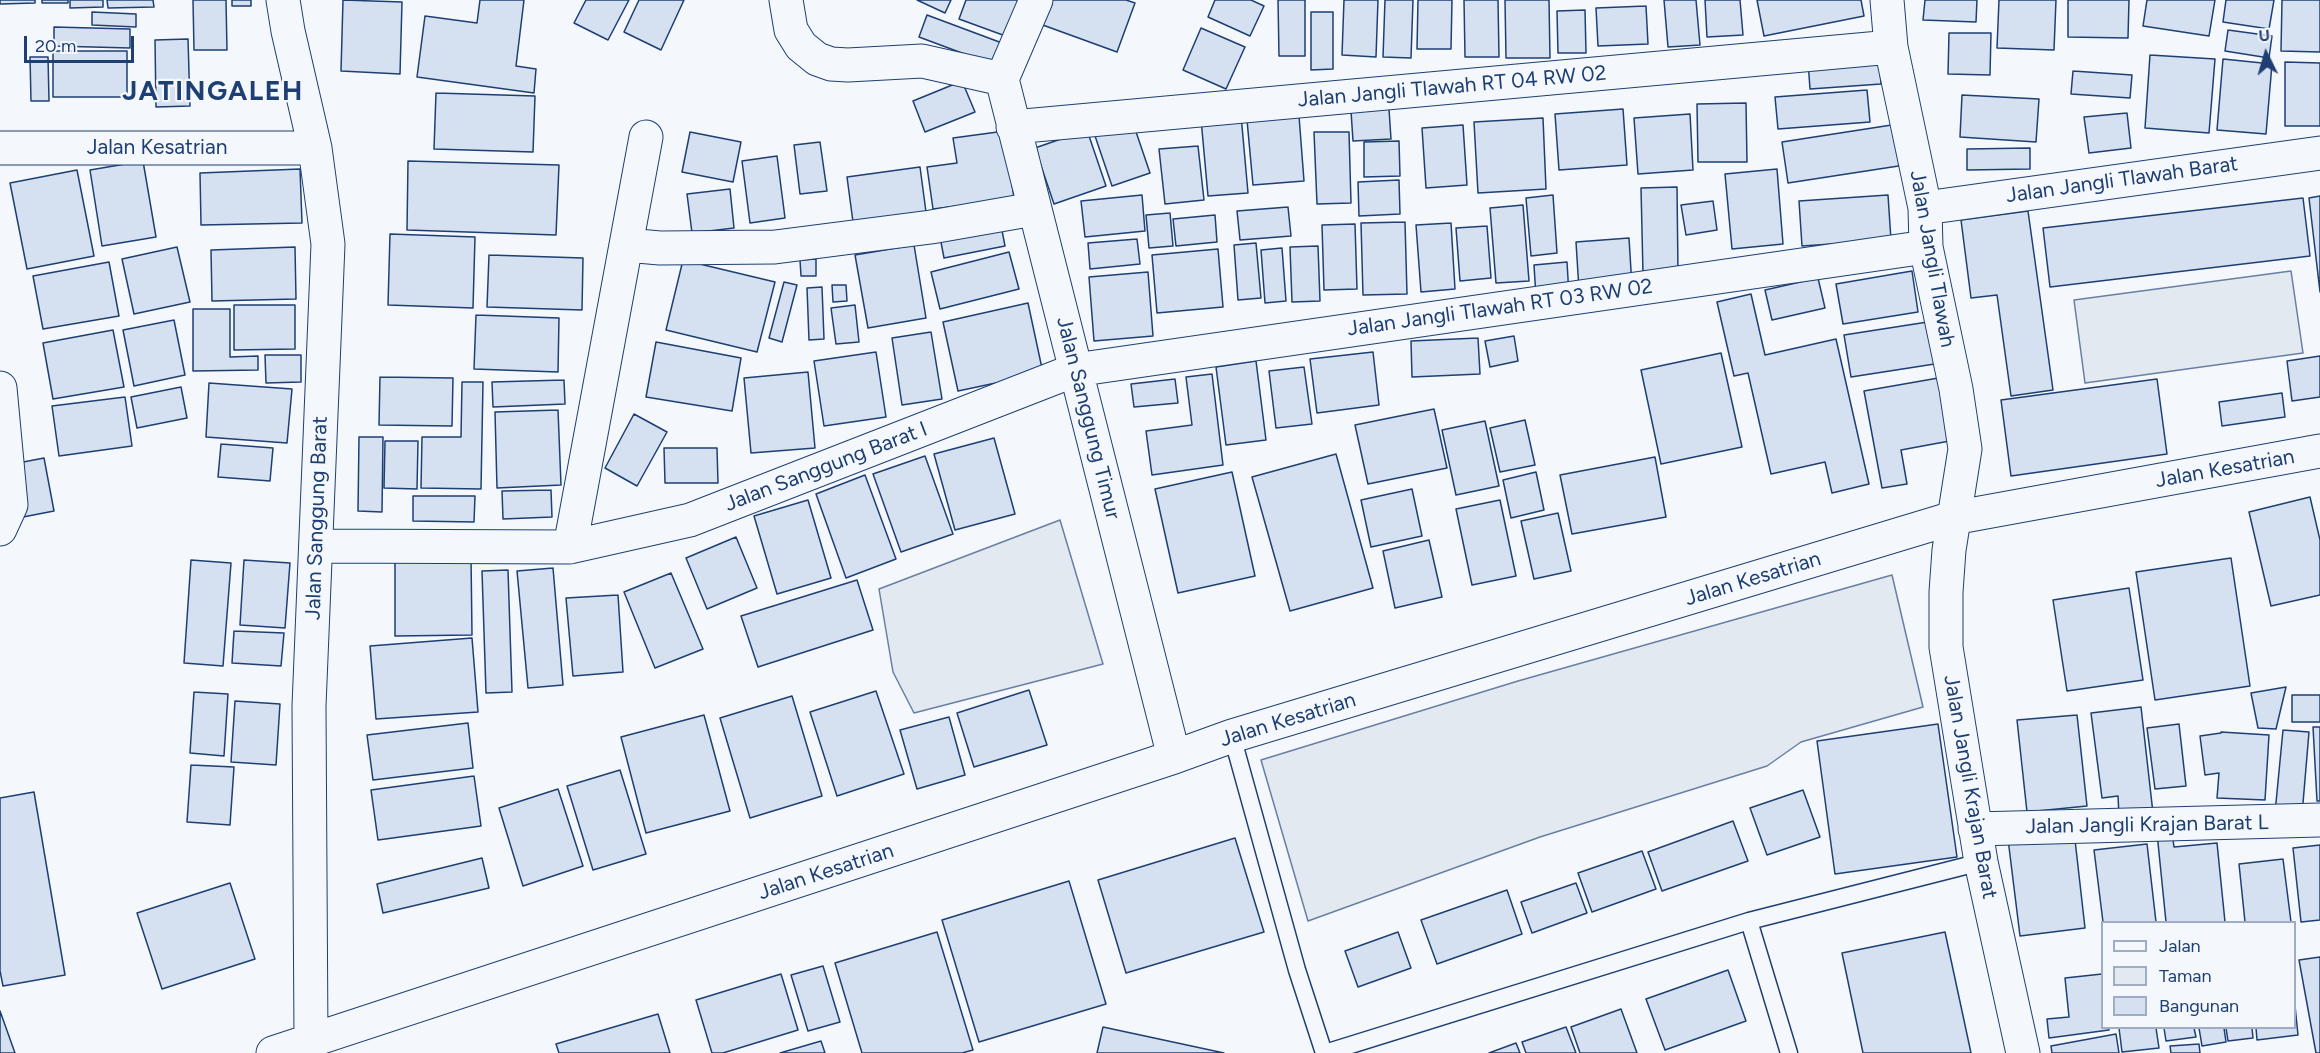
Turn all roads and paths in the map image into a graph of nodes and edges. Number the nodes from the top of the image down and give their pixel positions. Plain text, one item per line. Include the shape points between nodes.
1 (284, 0) edge
2 (786, 0) edge
3 (1036, 0) edge
4 (1887, 0) edge
5 (1891, 47) junction
6 (1002, 79) junction
7 (1013, 127) junction
8 (646, 137) dead end
9 (0, 148) edge
10 (315, 148) junction
11 (2320, 153) edge
12 (1925, 208) junction
13 (1034, 209) junction
14 (626, 245) junction
15 (1926, 247) junction
16 (1075, 370) junction
17 (0, 388) edge
18 (2320, 451) edge
19 (1953, 518) junction
20 (0, 529) edge
21 (316, 546) junction
22 (570, 547) junction
23 (1232, 736) junction
24 (1174, 757) junction
25 (2320, 820) edge
26 (1975, 829) junction
27 (1981, 862) junction
28 (1749, 921) junction
29 (311, 1041) junction
30 (273, 1053) edge
31 (1324, 1053) edge
32 (1788, 1053) edge
33 (2023, 1053) edge

1 - 10 street, Jalan Sanggung Barat
2 - 6 street via 791,30 801,46 817,59 848,65 922,61
3 - 6 street
4 - 5 street, Jalan Jangli Tlawah
5 - 7 street, Jalan Jangli Tlawah RT 04 RW 02
5 - 12 street, Jalan Jangli Tlawah
6 - 7 street, Jalan Sanggung Timur
7 - 13 street, Jalan Sanggung Timur
8 - 14 street
9 - 10 street, Jalan Kesatrian
10 - 21 street, Jalan Sanggung Barat via 328,244
11 - 12 street, Jalan Jangli Tlawah Barat
12 - 15 street, Jalan Jangli Tlawah
13 - 14 street via 775,247
13 - 16 street, Jalan Sanggung Timur
14 - 22 street
15 - 16 street, Jalan Jangli Tlawah RT 03 RW 02
15 - 19 street, Jalan Jangli Tlawah via 1965,449
16 - 22 street, Jalan Sanggung Barat I via 690,520
16 - 24 street, Jalan Sanggung Timur
17 - 20 street via 11,505
18 - 19 street, Jalan Kesatrian
19 - 23 street, Jalan Kesatrian
19 - 26 street, Jalan Jangli Krajan Barat via 1946,647
21 - 22 street, Jalan Sanggung Barat I
21 - 29 street, Jalan Sanggung Barat via 309,706
23 - 24 street, Jalan Kesatrian
23 - 31 lane
24 - 29 street, Jalan Kesatrian
25 - 26 street, Jalan Jangli Krajan Barat L
26 - 27 street, Jalan Jangli Krajan Barat
27 - 28 lane
27 - 33 street, Jalan Jangli Krajan Barat
28 - 31 lane
28 - 32 lane
29 - 30 street, Jalan Kesatrian

